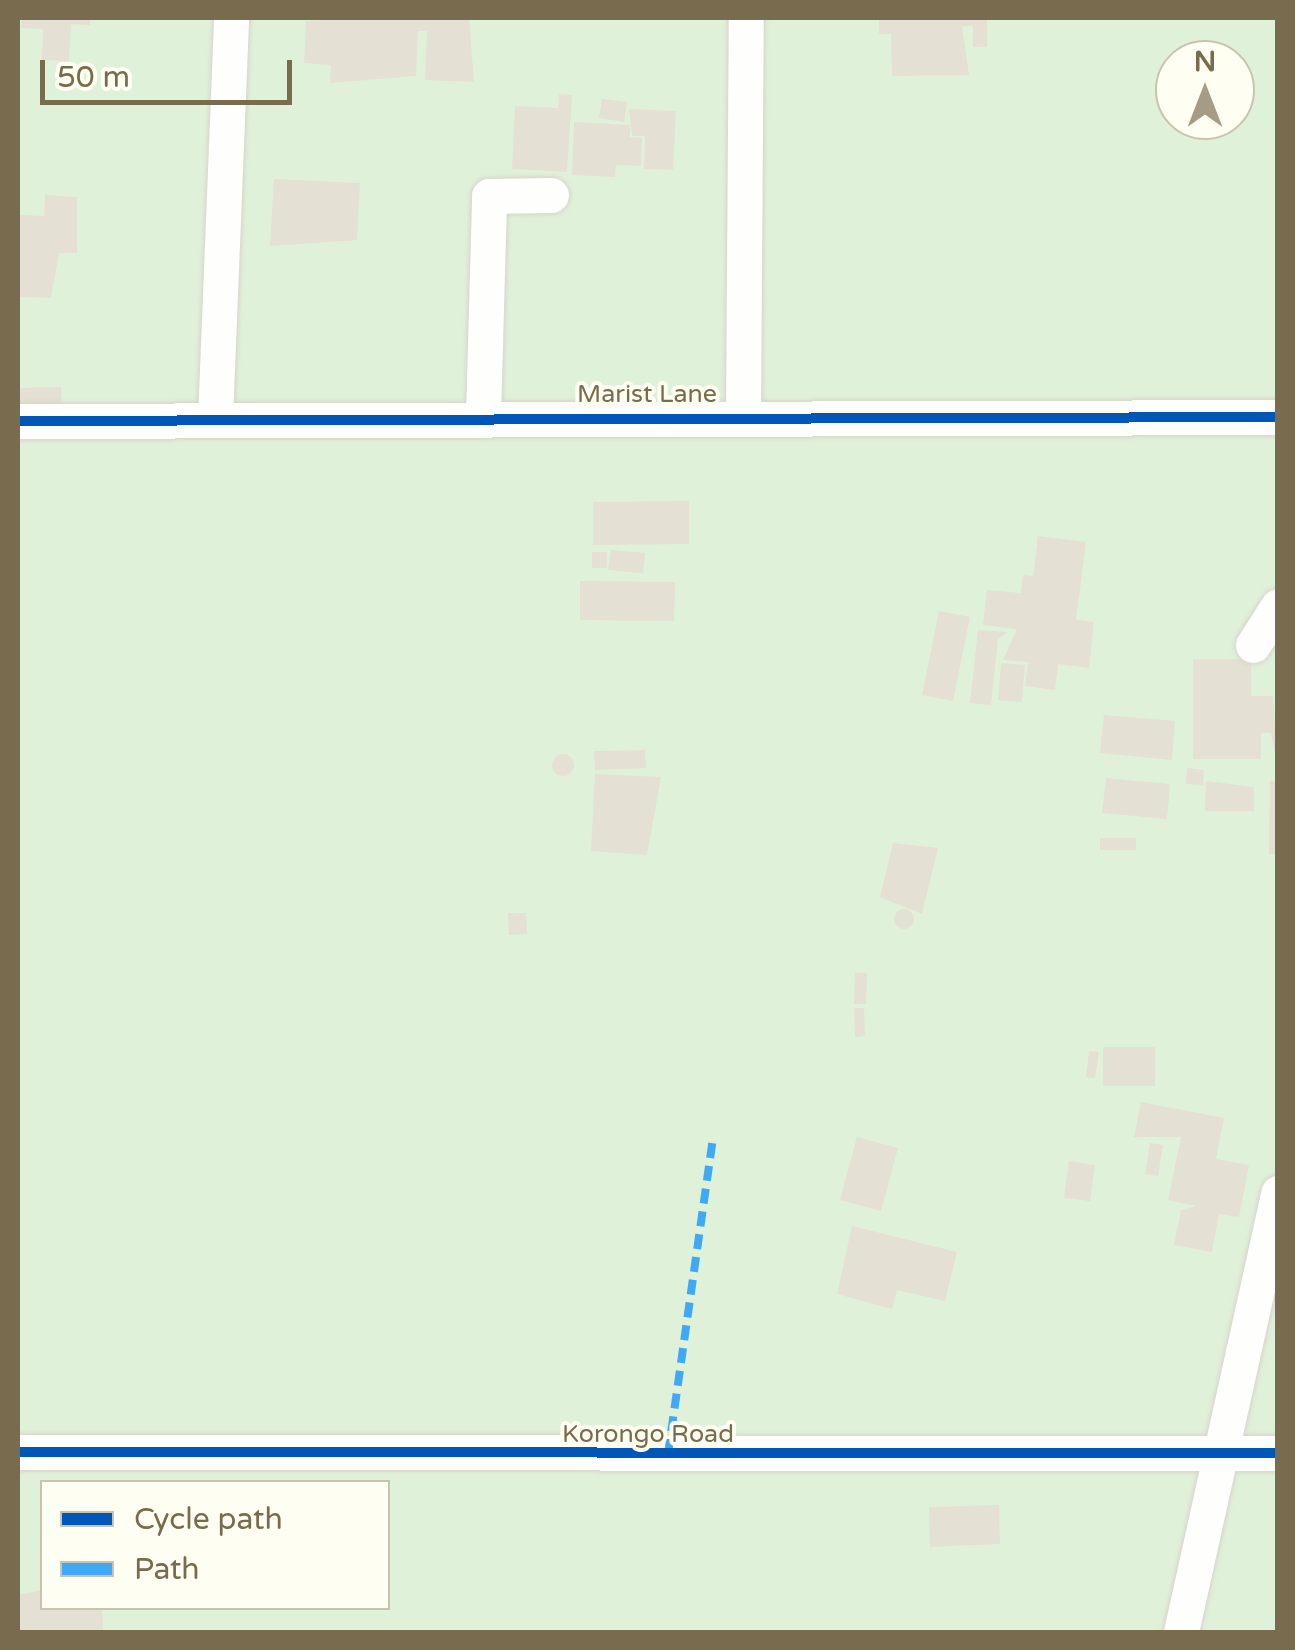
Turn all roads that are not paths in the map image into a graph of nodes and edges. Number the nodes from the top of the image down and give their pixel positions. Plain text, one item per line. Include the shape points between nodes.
1 (231, 18) edge
2 (746, 18) edge
3 (551, 195) dead end
4 (743, 414) junction
5 (483, 416) junction
6 (1278, 417) edge
7 (216, 419) junction
8 (18, 421) edge
9 (1278, 606) edge
10 (1253, 645) dead end
11 (1278, 1193) edge
12 (18, 1452) edge
13 (1278, 1454) edge
14 (1223, 1456) junction
15 (1181, 1632) edge

1 - 7 street
2 - 4 street
3 - 5 street via 489,196
4 - 5 street, Marist Lane
4 - 6 street, Marist Lane
5 - 7 street, Marist Lane
7 - 8 street, Marist Lane
9 - 10 street
11 - 14 street
12 - 14 street, Korongo Road
13 - 14 street, Korongo Road
14 - 15 street

